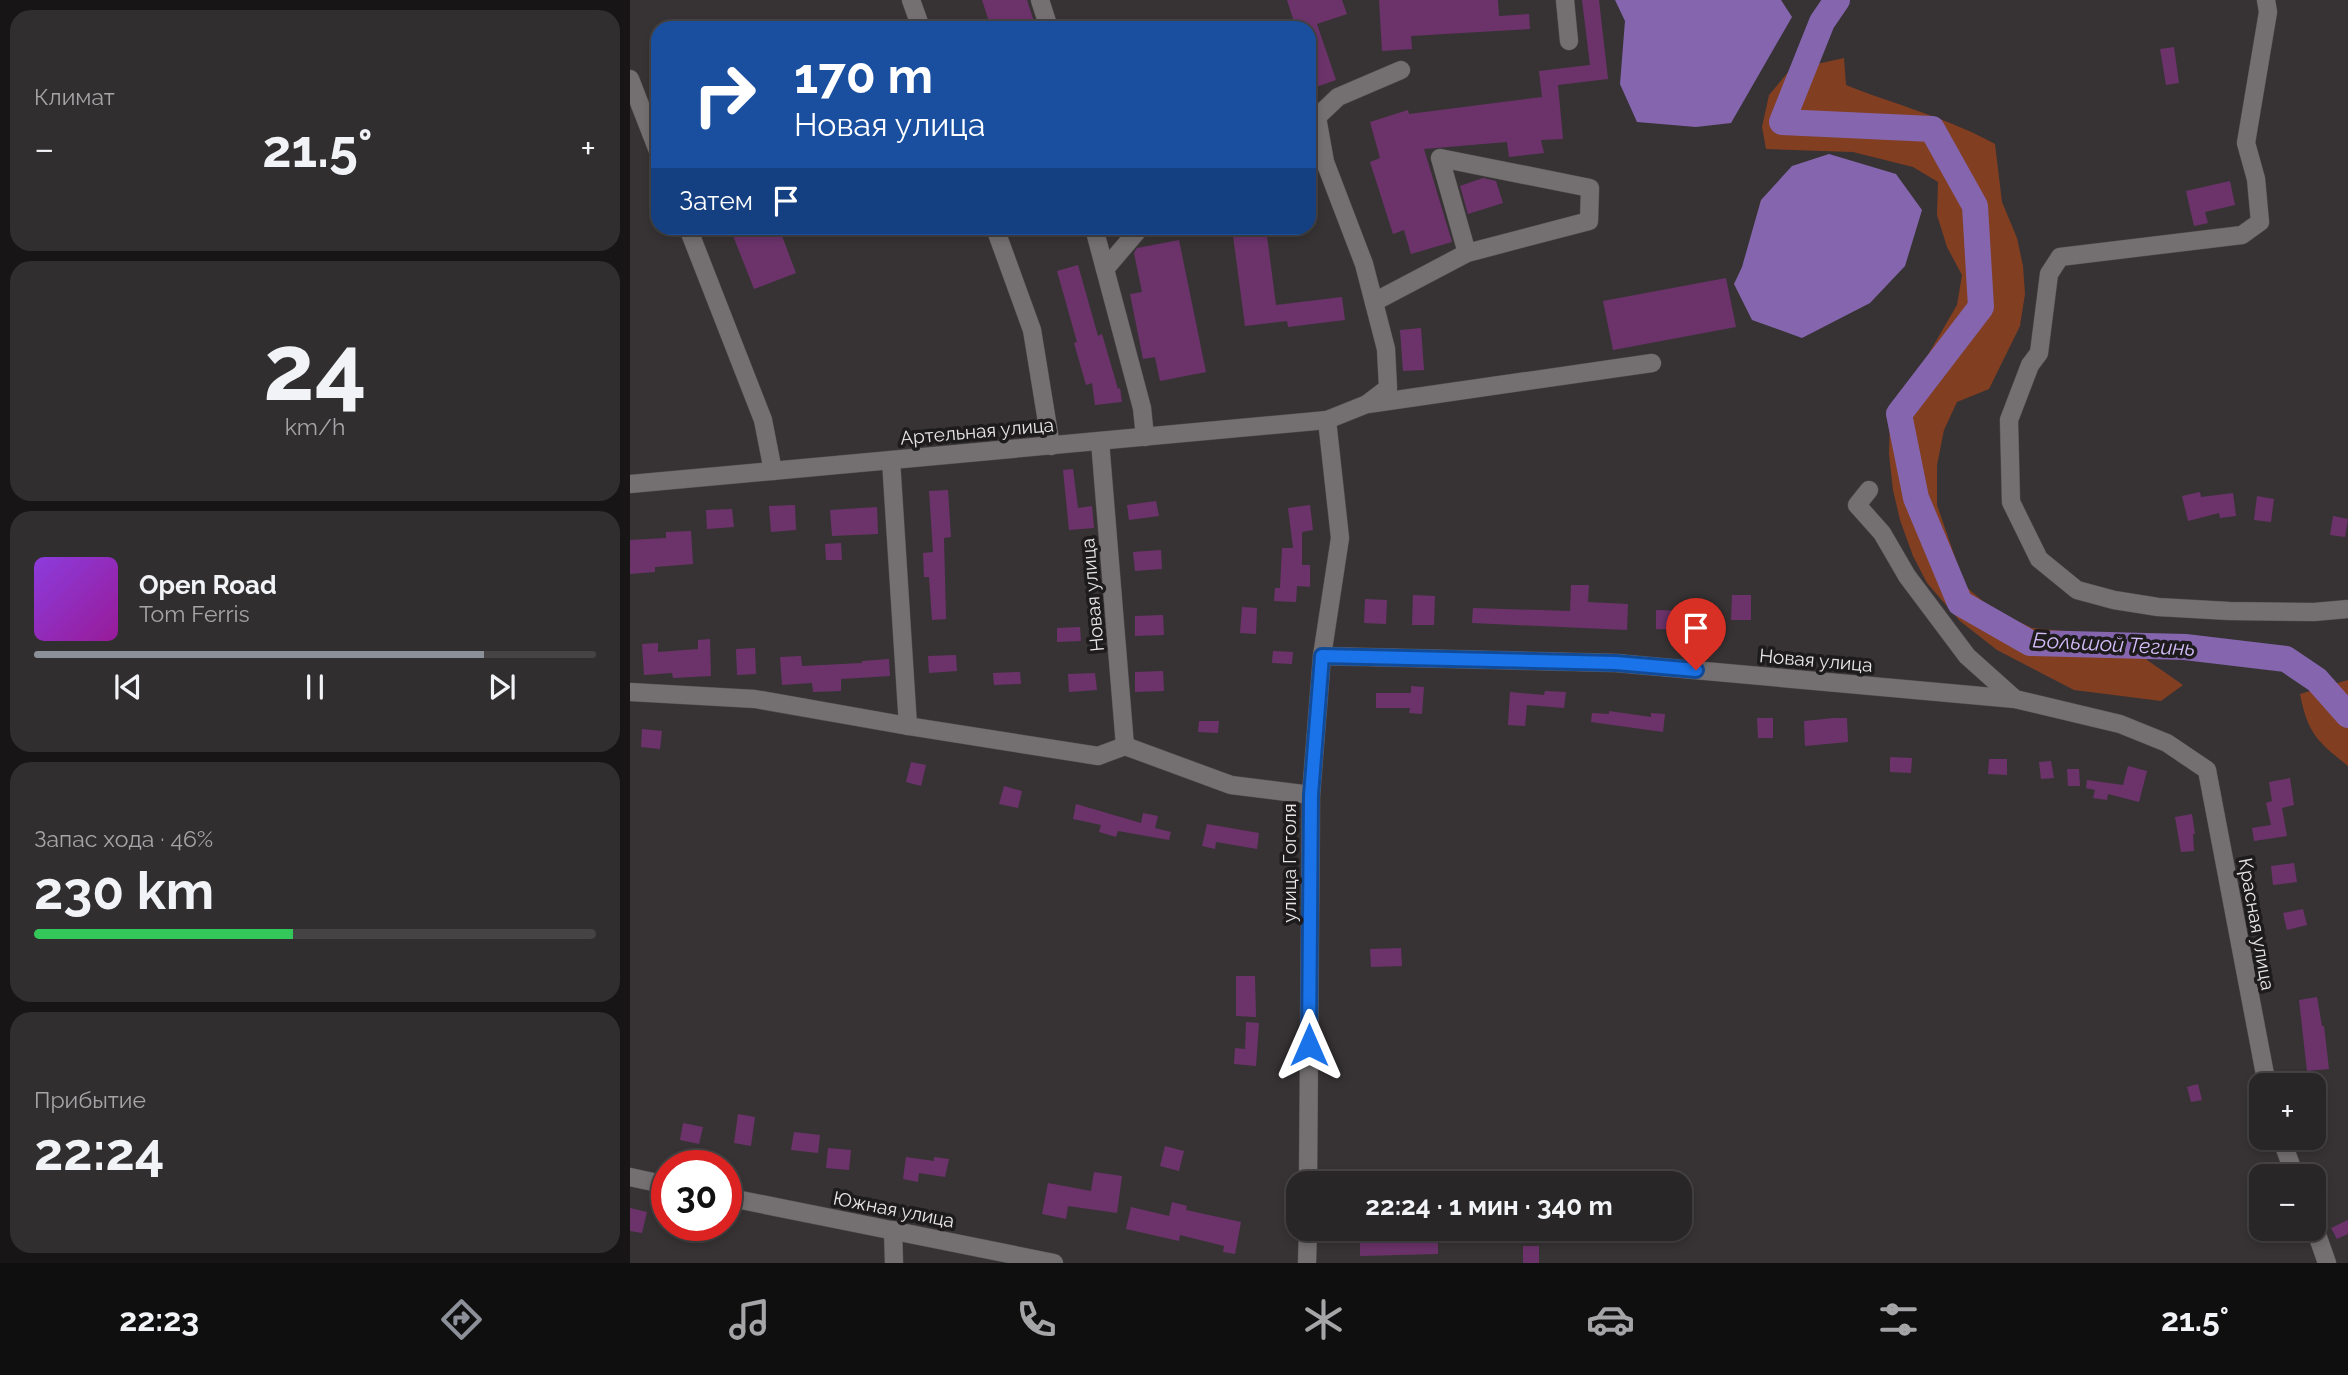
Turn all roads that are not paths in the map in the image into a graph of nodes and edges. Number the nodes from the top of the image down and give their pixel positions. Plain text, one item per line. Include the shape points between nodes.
1 (911, 0) edge
2 (1040, 0) edge
3 (1565, 0) edge
4 (2266, 0) edge
5 (918, 21) edge
6 (1047, 21) edge
7 (1569, 41) dead end
8 (1401, 70) dead end
9 (630, 79) edge
10 (651, 133) edge
11 (691, 235) edge
12 (998, 235) edge
13 (1096, 235) edge
14 (1134, 235) edge
15 (1467, 253) junction
16 (1105, 269) junction
17 (1374, 302) junction
18 (1652, 363) dead end
19 (1367, 404) junction
20 (1327, 420) junction
21 (1145, 437) junction
22 (1100, 441) junction
23 (1051, 446) junction
24 (891, 460) junction
25 (773, 471) junction
26 (630, 484) edge
27 (1869, 490) dead end
28 (2348, 609) edge
29 (1322, 656) junction
30 (630, 692) edge
31 (2015, 699) junction
32 (908, 726) junction
33 (1125, 746) junction
34 (2207, 770) joint
35 (1311, 795) junction
36 (2265, 1073) edge
37 (1308, 1171) edge
38 (630, 1177) edge
39 (651, 1182) edge
40 (742, 1200) edge
41 (893, 1230) junction
42 (1308, 1241) edge
43 (2319, 1241) edge
44 (894, 1263) edge
45 (1054, 1263) edge
46 (1307, 1263) edge
47 (2327, 1263) edge

1 - 5 street
2 - 6 street
3 - 7 street
4 - 28 street via 2268,12 2246,143 2256,179 2260,222 2242,235 2060,257 2049,274 2039,353 2029,365 2009,420 2011,502 2039,559 2077,590 2158,607
8 - 17 street via 1338,97 1317,117 1325,162
9 - 10 street
11 - 25 street via 763,420
12 - 23 street via 1032,330
13 - 16 street
14 - 16 street
15 - 15 street via 1589,221 1590,188 1440,158
15 - 17 street
16 - 21 street via 1142,408
17 - 19 street via 1386,349 1388,388
18 - 19 street
19 - 20 street, Артельная улица
20 - 21 street, Артельная улица
20 - 29 street, улица Гоголя via 1340,538
21 - 22 street, Артельная улица
22 - 23 street, Артельная улица
22 - 33 street, Новая улица
23 - 24 street, Артельная улица
24 - 25 street, Артельная улица
24 - 32 street
25 - 26 street, Артельная улица
27 - 31 street via 1857,505 1882,533 1907,576 1967,656
29 - 31 street, Новая улица via 1616,663
29 - 35 street, улица Гоголя
30 - 32 street via 755,699
31 - 34 street, Новая улица via 2120,724 2167,743
32 - 33 street via 1098,755
33 - 35 street via 1231,785
34 - 36 street, Красная улица
35 - 37 street, улица Гоголя
38 - 39 street
40 - 41 street, Южная улица
41 - 44 street
41 - 45 street, Южная улица
42 - 46 street
43 - 47 street

